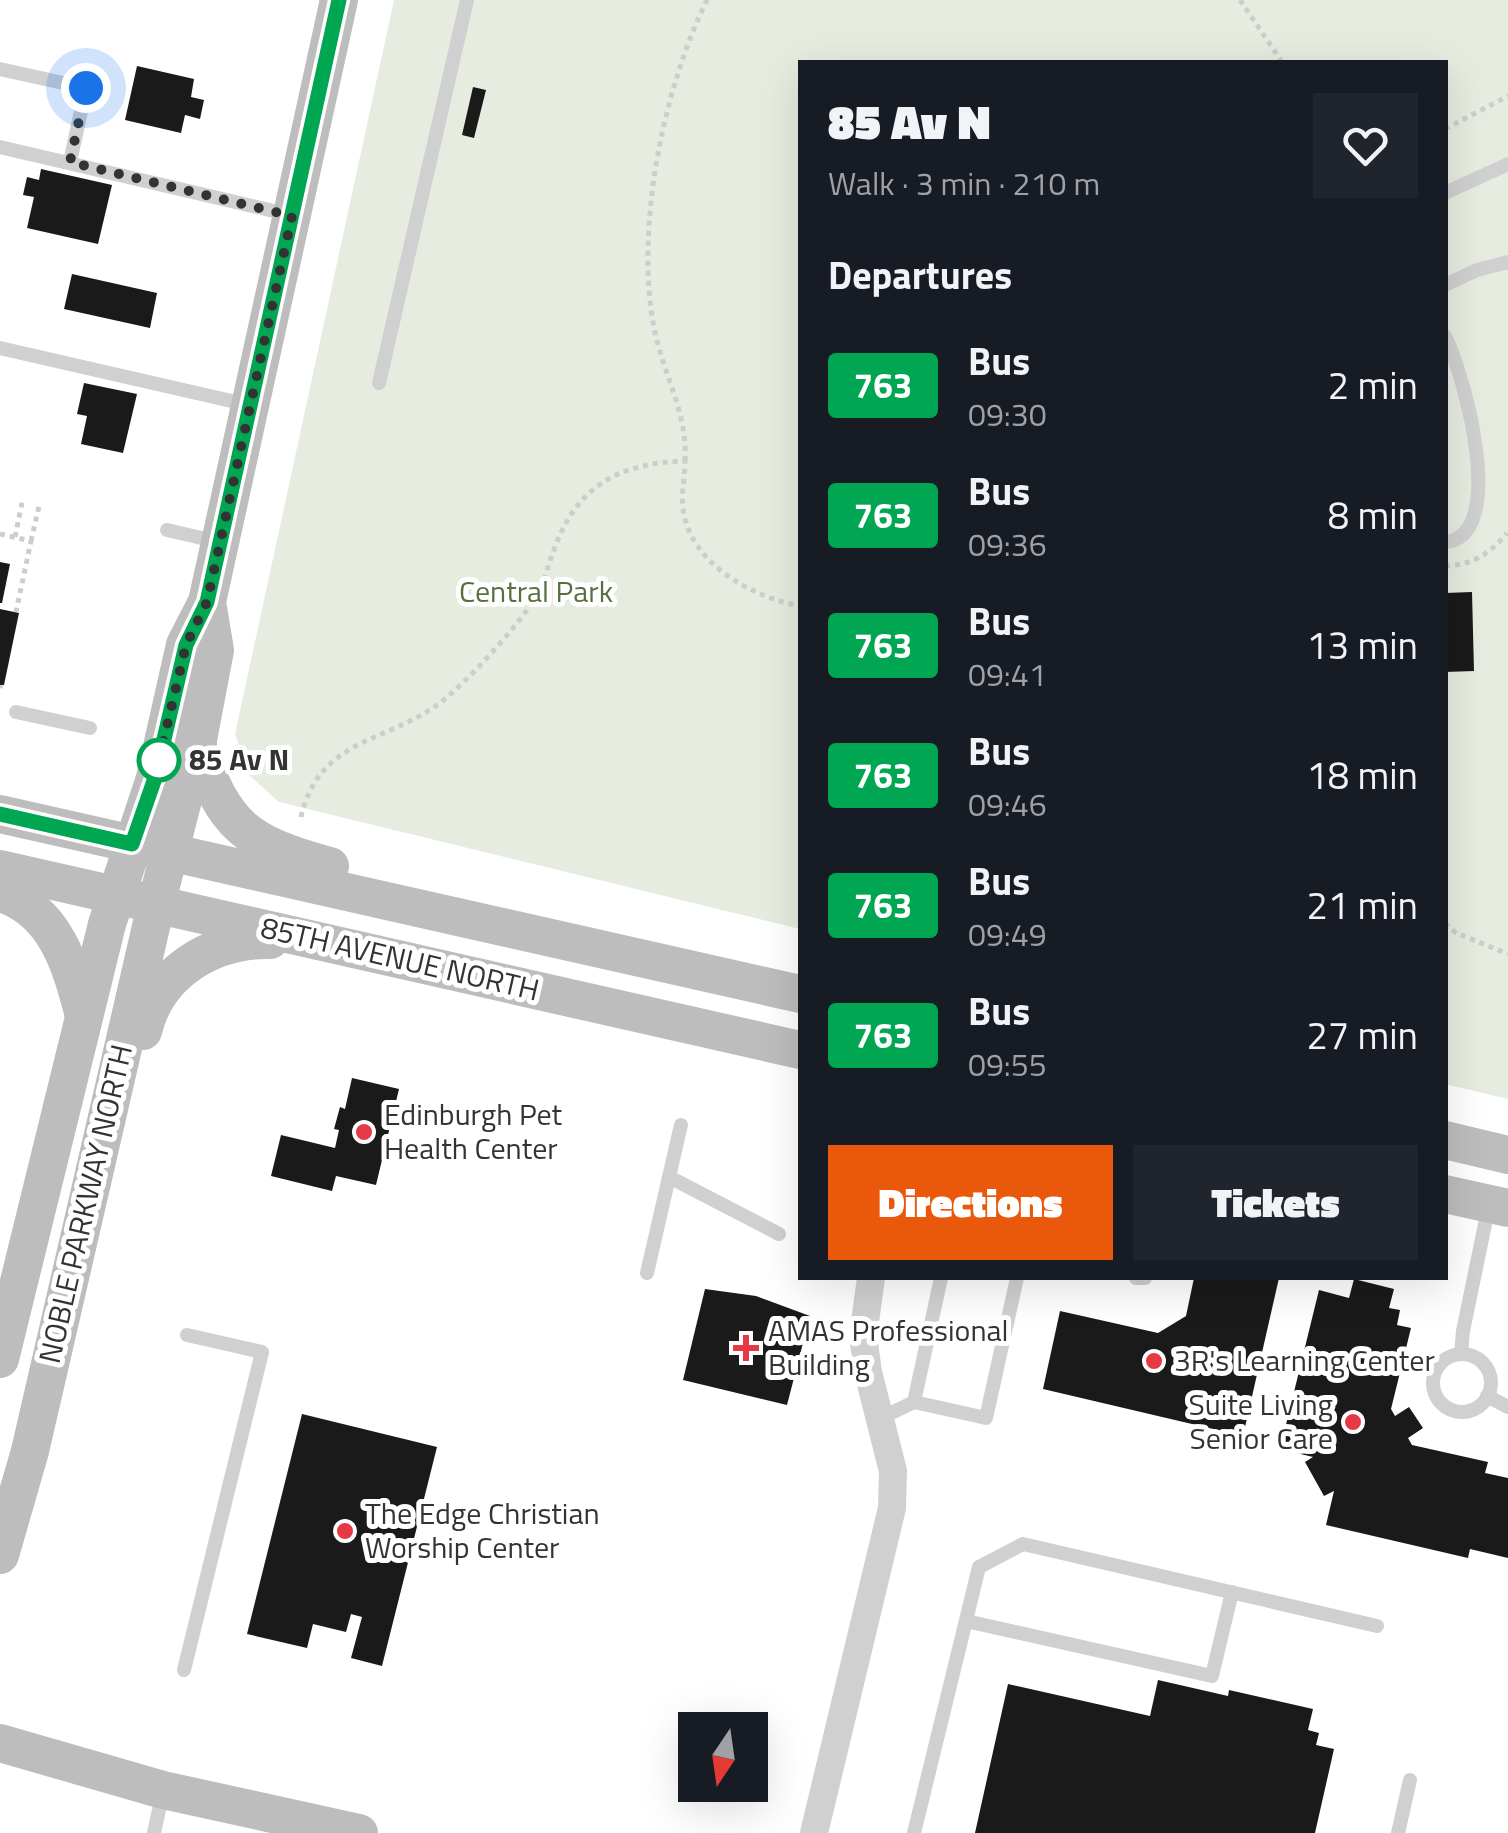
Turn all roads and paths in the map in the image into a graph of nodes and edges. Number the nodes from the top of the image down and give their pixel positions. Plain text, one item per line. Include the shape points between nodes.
1 (339, 0) edge
2 (467, 0) edge
3 (708, 0) edge
4 (1240, 0) edge
5 (1281, 60) edge
6 (0, 69) edge
7 (1508, 96) edge
8 (1448, 127) edge
9 (0, 147) edge
10 (70, 162) junction
11 (1508, 164) edge
12 (1448, 192) edge
13 (292, 216) junction
14 (1508, 262) edge
15 (1448, 283) edge
16 (1448, 342) edge
17 (0, 348) edge
18 (380, 382) dead end
19 (250, 405) junction
20 (685, 461) junction
21 (23, 498) dead end
22 (40, 502) dead end
23 (167, 530) dead end
24 (1506, 533) edge
25 (0, 534) edge
26 (15, 538) junction
27 (32, 541) junction
28 (220, 542) junction
29 (1448, 542) edge
30 (1448, 566) edge
31 (207, 602) junction
32 (798, 605) edge
33 (16, 612) dead end
34 (16, 712) dead end
35 (90, 728) dead end
36 (197, 745) junction
37 (0, 814) edge
38 (301, 816) dead end
39 (132, 844) junction
40 (169, 852) junction
41 (0, 869) edge
42 (0, 892) edge
43 (117, 896) junction
44 (156, 904) junction
45 (1448, 925) edge
46 (320, 940) junction
47 (1508, 954) edge
48 (634, 956) junction
49 (798, 994) edge
50 (84, 1018) junction
51 (798, 1050) edge
52 (681, 1125) dead end
53 (1448, 1141) edge
54 (1508, 1155) edge
55 (96, 1164) junction
56 (670, 1177) junction
57 (1448, 1195) edge
58 (1499, 1206) edge
59 (779, 1234) dead end
60 (647, 1272) dead end
61 (871, 1280) edge
62 (941, 1280) edge
63 (1017, 1280) edge
64 (9, 1283) edge
65 (187, 1335) dead end
66 (1461, 1354) junction
67 (0, 1359) edge
68 (1487, 1396) junction
69 (914, 1402) junction
70 (1508, 1407) edge
71 (881, 1418) junction
72 (0, 1555) edge
73 (1232, 1592) junction
74 (966, 1621) junction
75 (1378, 1626) dead end
76 (184, 1670) dead end
77 (0, 1743) edge
78 (1410, 1780) dead end
79 (163, 1790) junction
80 (298, 1826) edge
81 (154, 1833) edge
82 (359, 1833) edge
83 (814, 1833) edge
84 (914, 1833) edge
85 (1398, 1833) edge

1 - 13 main road
2 - 18 lane
3 - 20 path via 670,100 649,234 654,326 682,415
4 - 5 path
6 - 10 lane via 86,88
7 - 8 path
9 - 10 lane
10 - 13 lane
11 - 12 lane
13 - 19 main road
14 - 15 lane
16 - 29 lane via 1478,422 1487,487 1480,527
17 - 19 lane
19 - 28 main road
20 - 32 path via 682,507 695,544 745,586
20 - 38 path via 634,468 590,489 563,528 526,611 437,705 332,761 310,788
21 - 26 path
22 - 27 path
23 - 28 lane
24 - 30 path via 1475,561
25 - 26 path
26 - 27 path
27 - 33 path
28 - 31 main road
31 - 36 main road, NOBLE PARKWAY NORTH via 215,650
31 - 39 main road, NOBLE PARKWAY NORTH via 186,645
34 - 35 lane
36 - 40 main road, NOBLE PARKWAY NORTH
36 - 48 main road via 225,811 267,845 327,865 598,926
37 - 39 main road, 85TH AVENUE NORTH
39 - 40 main road, 85TH AVENUE NORTH
39 - 43 main road, NOBLE PARKWAY NORTH
40 - 44 main road, NOBLE PARKWAY NORTH
40 - 48 main road, 85TH AVENUE NORTH
41 - 43 main road, 85TH AVENUE NORTH
42 - 50 main road via 29,908 55,935
43 - 44 main road, 85TH AVENUE NORTH
43 - 50 main road, NOBLE PARKWAY NORTH
44 - 46 main road, 85TH AVENUE NORTH
44 - 55 main road, NOBLE PARKWAY NORTH
45 - 47 path
46 - 51 main road, 85TH AVENUE NORTH
46 - 55 main road via 229,942 172,978 145,1020 117,1132
48 - 49 main road, 85TH AVENUE NORTH
50 - 64 main road, NOBLE PARKWAY NORTH
52 - 56 lane
53 - 54 main road
55 - 72 main road, NOBLE PARKWAY NORTH
56 - 59 lane
56 - 60 lane
57 - 58 main road
58 - 66 lane
61 - 71 street via 864,1336
62 - 69 lane
63 - 69 lane via 986,1418
64 - 67 main road, NOBLE PARKWAY NORTH
65 - 76 lane via 262,1352
66 - 68 lane via 1485,1365
66 - 68 lane via 1434,1372 1438,1400 1462,1412
68 - 70 lane
69 - 71 lane
71 - 83 street via 893,1471 892,1508
73 - 74 lane via 1023,1544 979,1568
73 - 74 lane via 1212,1676
73 - 75 lane
74 - 84 lane
77 - 79 main road
78 - 85 lane
79 - 80 main road
79 - 81 lane
80 - 82 main road

